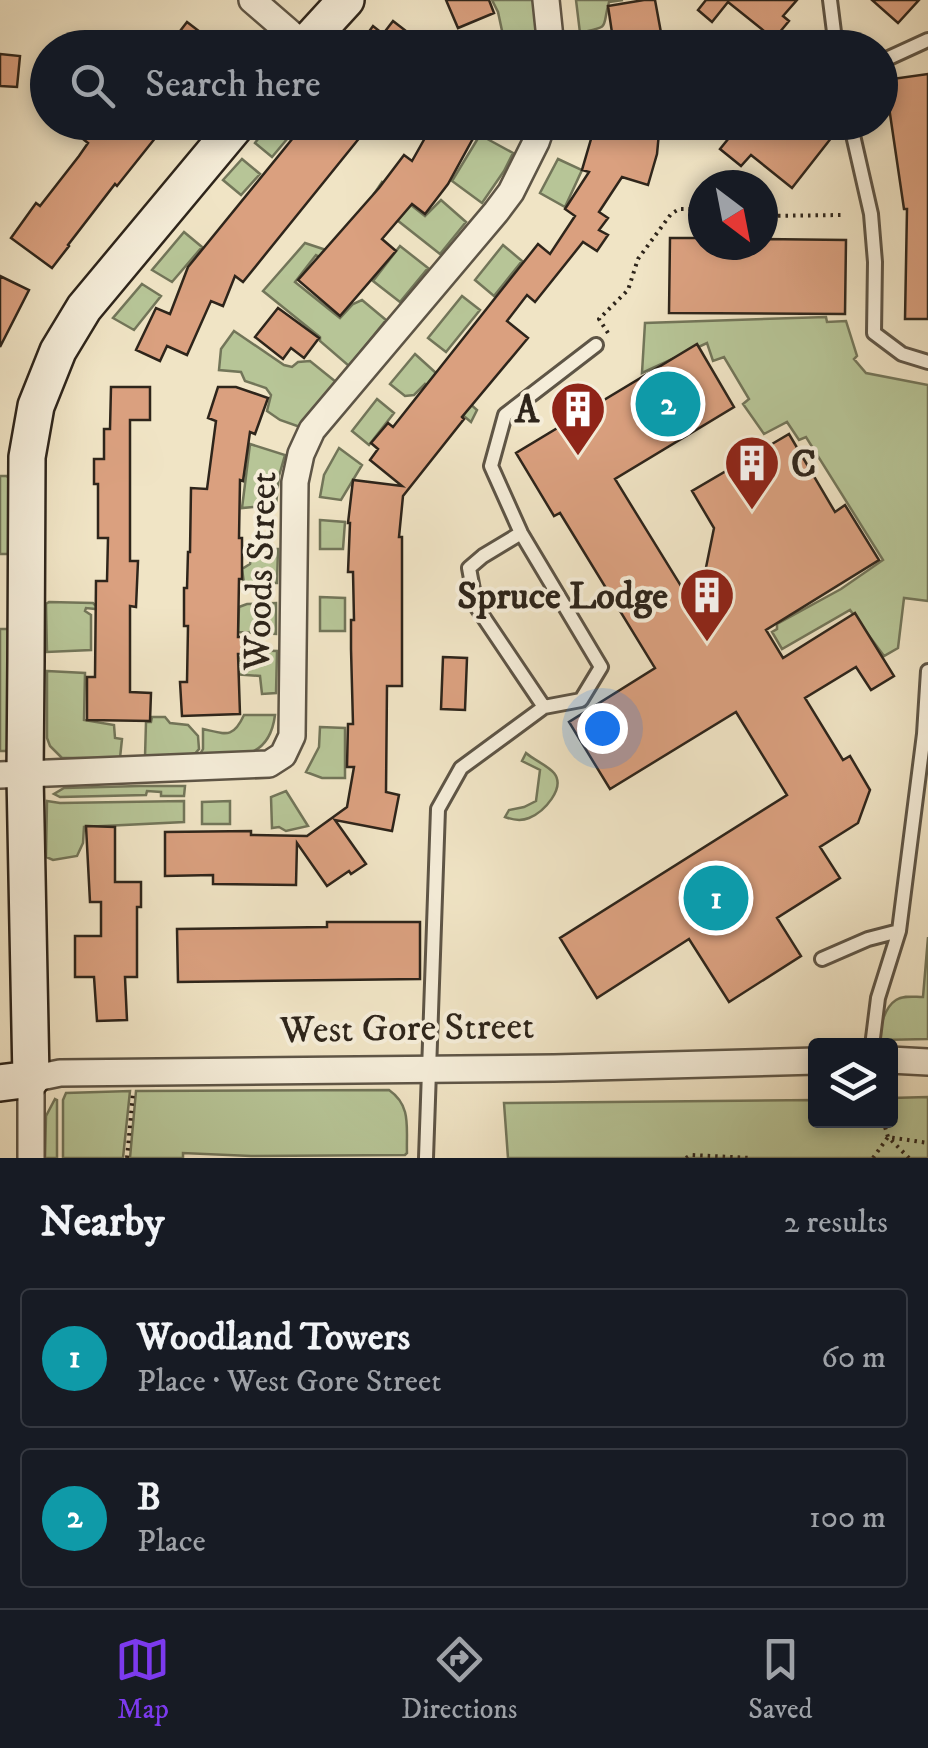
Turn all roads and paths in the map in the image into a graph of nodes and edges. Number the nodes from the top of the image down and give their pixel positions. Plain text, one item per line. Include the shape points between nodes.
1 (252, 0) edge
2 (346, 0) edge
3 (546, 0) edge
4 (830, 0) edge
5 (285, 30) edge
6 (318, 30) edge
7 (550, 30) edge
8 (834, 30) edge
9 (928, 40) edge
10 (898, 54) edge
11 (225, 140) edge
12 (537, 140) edge
13 (854, 140) edge
14 (688, 209) edge
15 (841, 215) dead end
16 (778, 216) edge
17 (596, 345) joint
18 (928, 362) edge
19 (14, 457) edge
20 (521, 532) junction
21 (928, 672) edge
22 (544, 707) junction
23 (926, 734) edge
24 (13, 775) edge
25 (899, 931) junction
26 (822, 958) dead end
27 (873, 1038) edge
28 (898, 1060) edge
29 (808, 1061) edge
30 (928, 1062) edge
31 (428, 1070) junction
32 (136, 1073) junction
33 (16, 1081) edge
34 (885, 1128) edge
35 (888, 1137) junction
36 (928, 1144) edge
37 (31, 1158) edge
38 (127, 1158) edge
39 (426, 1158) edge
40 (686, 1158) edge
41 (752, 1158) edge
42 (873, 1158) edge
43 (910, 1158) edge

1 - 5 street
2 - 6 street
3 - 7 street
4 - 8 lane
9 - 10 lane
11 - 19 street via 84,308 58,351
12 - 24 street, Woods Street via 504,202 312,430 301,454 295,482 292,736 284,755 269,764
13 - 18 lane via 871,214 874,332 902,354
14 - 17 path via 671,214 638,259 628,290 599,319 608,332
15 - 16 path
17 - 20 lane via 505,415 491,466
19 - 24 street
20 - 22 lane via 469,568 476,606
20 - 22 lane via 602,667 581,700
21 - 23 lane
22 - 31 lane via 462,768 438,809
23 - 25 lane
24 - 33 street
25 - 26 lane
25 - 27 lane
28 - 30 street
29 - 31 street, West Gore Street
31 - 32 street, West Gore Street
31 - 39 lane
32 - 33 street, West Gore Street
32 - 38 path
33 - 37 street
34 - 35 path
35 - 36 path
35 - 42 path
35 - 43 path
40 - 41 path

